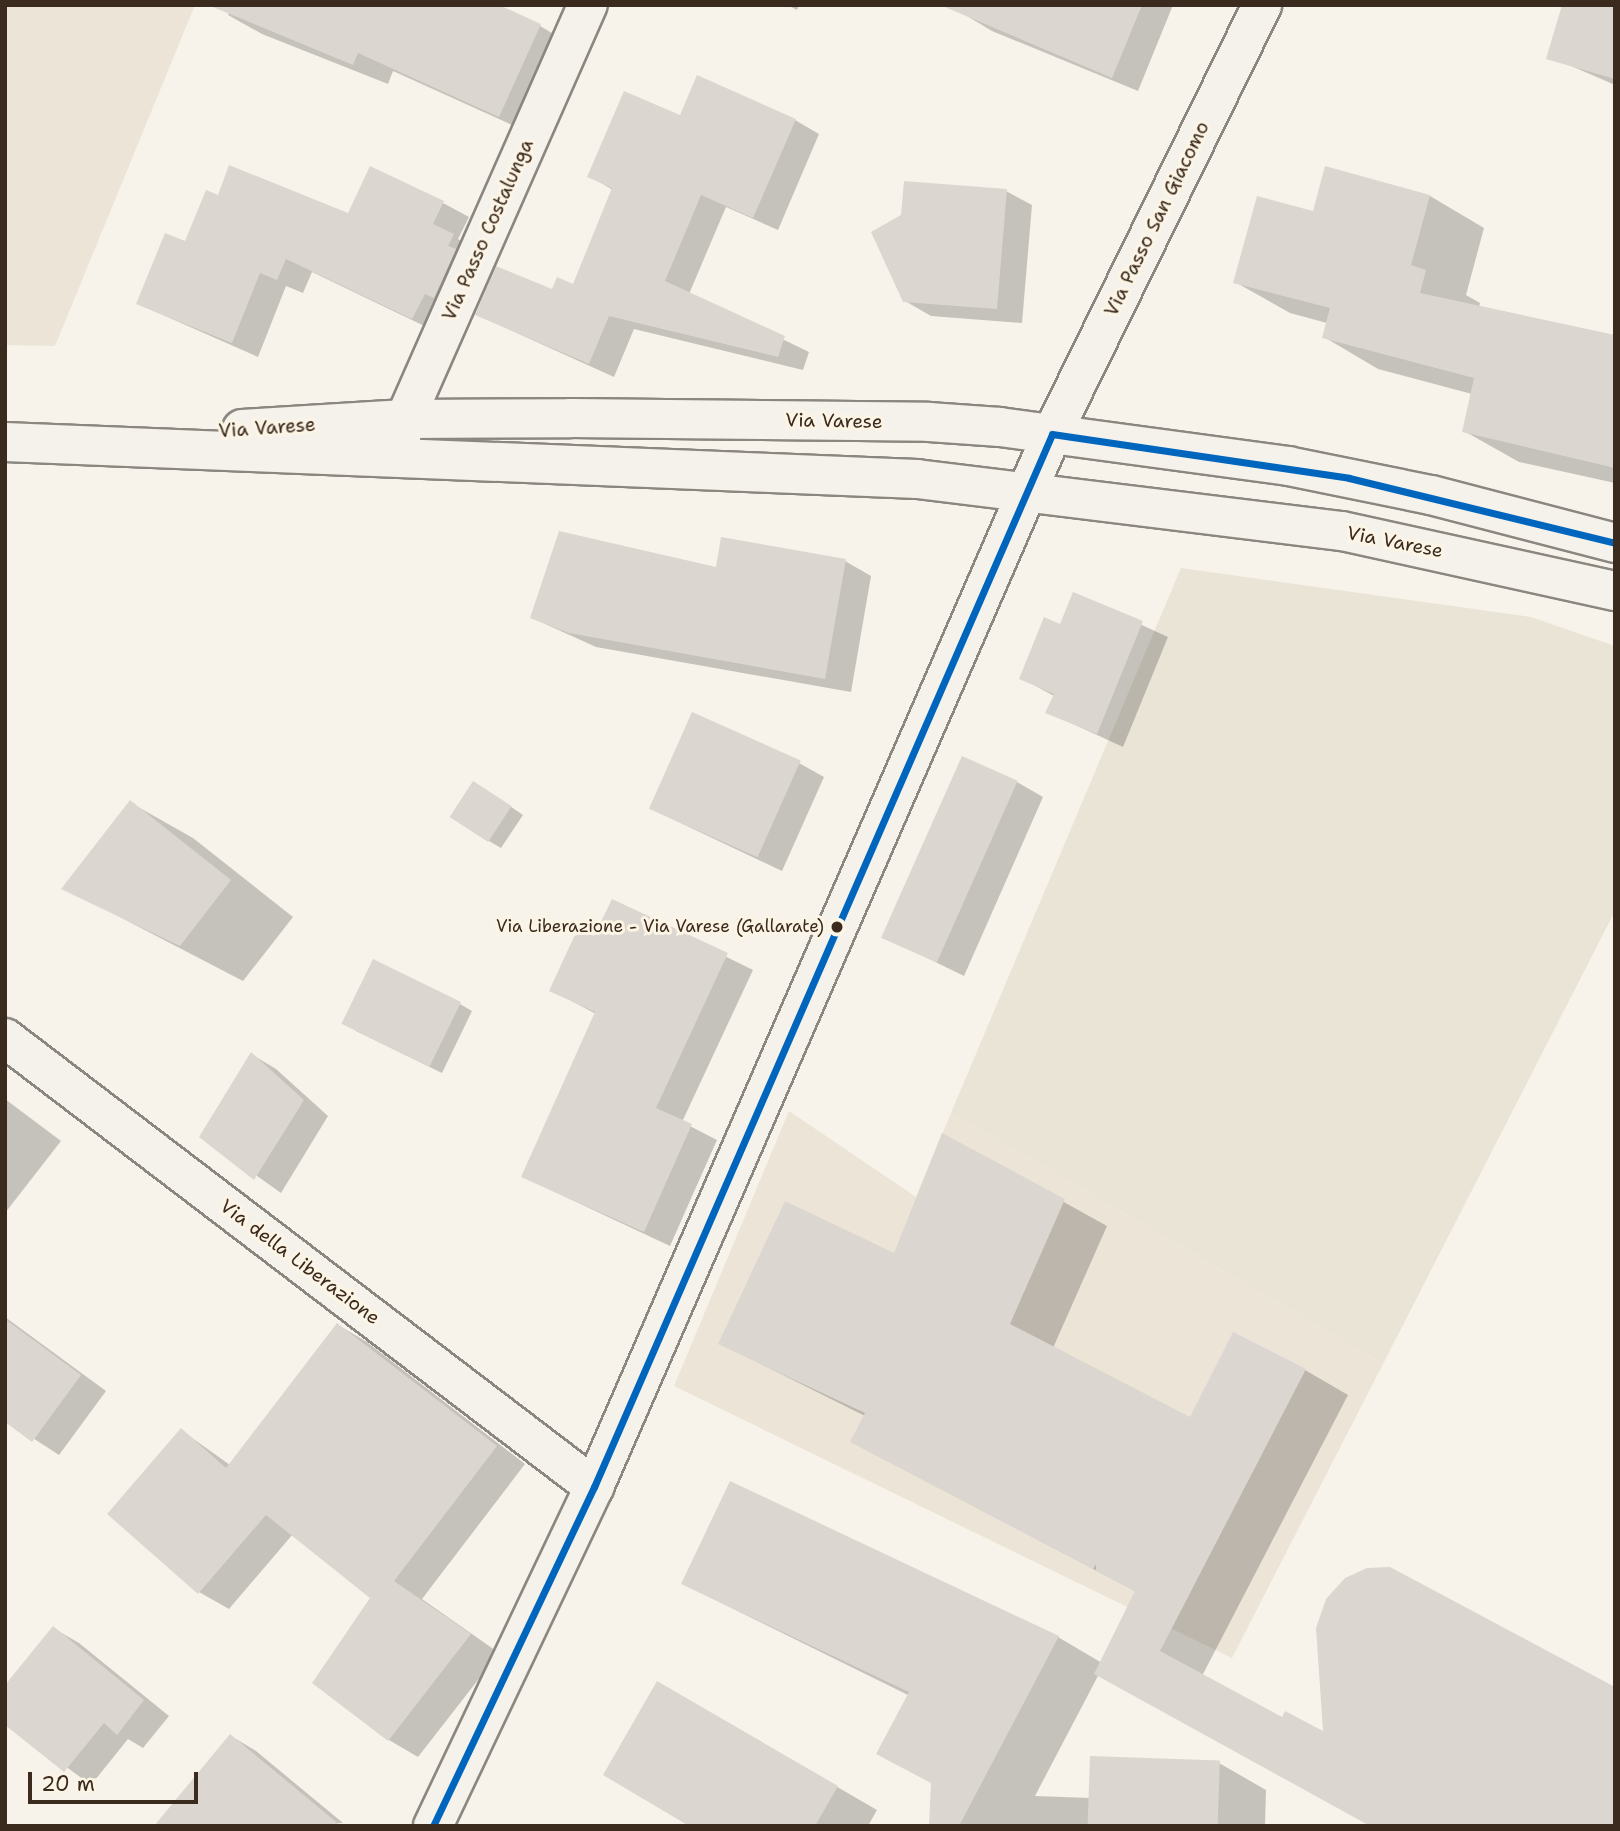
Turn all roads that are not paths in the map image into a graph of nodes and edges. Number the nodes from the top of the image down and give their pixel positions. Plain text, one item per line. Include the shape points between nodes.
1 (588, 5) edge
2 (1262, 5) edge
3 (405, 419) junction
4 (1052, 433) junction
5 (23, 442) edge
6 (396, 458) junction
7 (1027, 490) junction
8 (1615, 544) edge
9 (1615, 591) edge
10 (5, 1038) edge
11 (594, 1487) junction
12 (433, 1826) edge

1 - 3 street, Via Passo Costalunga
2 - 4 street, Via Passo San Giacomo
3 - 4 street, Via Varese via 915,422
3 - 5 street, Via Varese
3 - 6 street, Via Passo Costalunga
4 - 7 street
4 - 8 street, Via Varese via 1337,476
5 - 6 street, Via Varese
6 - 7 street, Via Varese via 814,474
7 - 9 street, Via Varese via 1342,531
7 - 11 street
10 - 11 street, Via della Liberazione
11 - 12 street

